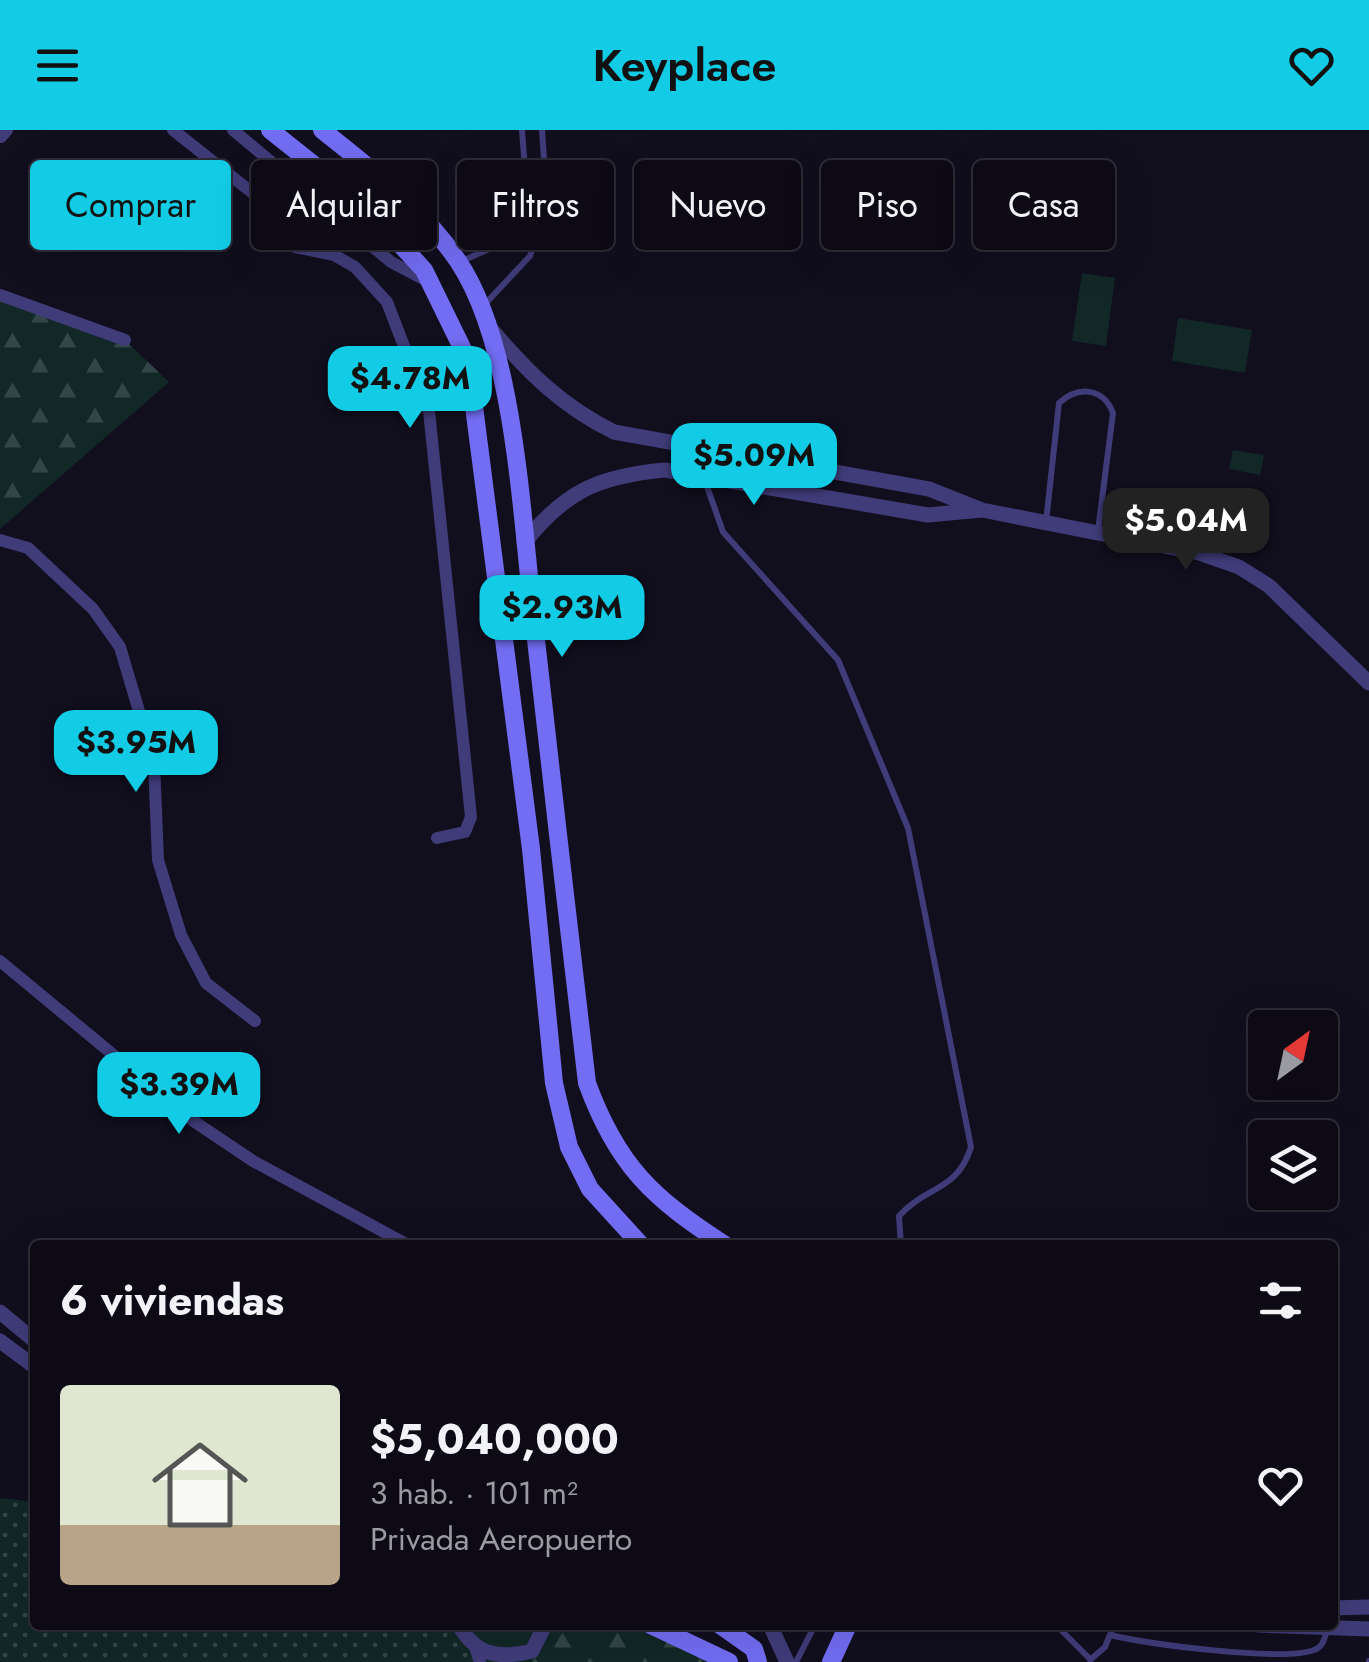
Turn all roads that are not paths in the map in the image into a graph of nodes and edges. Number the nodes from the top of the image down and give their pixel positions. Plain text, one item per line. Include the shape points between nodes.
1 (173, 130) edge
2 (233, 130) edge
3 (270, 130) edge
4 (322, 130) edge
5 (522, 130) edge
6 (542, 130) edge
7 (271, 160) edge
8 (251, 192) edge
9 (315, 250) edge
10 (334, 250) edge
11 (378, 250) edge
12 (334, 255) junction
13 (458, 262) junction
14 (431, 283) junction
15 (0, 295) edge
16 (480, 308) junction
17 (490, 328) junction
18 (125, 340) dead end
19 (704, 477) junction
20 (982, 510) junction
21 (1046, 523) junction
22 (1098, 533) junction
23 (0, 540) edge
24 (524, 543) junction
25 (1369, 684) edge
26 (438, 838) dead end
27 (0, 962) edge
28 (255, 1021) dead end
29 (399, 1240) edge
30 (636, 1240) edge
31 (717, 1240) edge
32 (900, 1240) edge
33 (0, 1312) edge
34 (30, 1337) edge
35 (1, 1343) edge
36 (30, 1363) edge
37 (1369, 1607) edge
38 (1338, 1608) edge
39 (1338, 1628) edge
40 (1369, 1629) edge
41 (462, 1630) edge
42 (543, 1630) edge
43 (661, 1630) edge
44 (727, 1630) edge
45 (772, 1630) edge
46 (812, 1630) edge
47 (846, 1630) edge
48 (1061, 1630) edge
49 (1112, 1630) edge
50 (1326, 1630) edge
51 (1110, 1635) junction
52 (477, 1654) edge
53 (531, 1656) edge
54 (1090, 1661) edge
55 (729, 1662) edge
56 (758, 1662) edge
57 (787, 1662) edge
58 (796, 1662) edge
59 (832, 1662) edge

1 - 8 street
2 - 7 street
3 - 14 main road via 363,204
4 - 13 main road via 400,192
5 - 13 lane via 527,196 505,242
6 - 16 lane via 547,202 530,256
9 - 12 street
10 - 12 street
11 - 14 street
12 - 26 street via 356,267 387,302 429,411 472,817 465,832
13 - 16 main road
14 - 30 main road via 468,360 562,1125 590,1189
15 - 18 street
16 - 17 main road
17 - 20 street via 542,387 614,432 930,489
17 - 24 main road
19 - 20 street via 928,516
19 - 24 street via 648,472 585,486 549,511
19 - 32 lane via 722,532 838,660 908,828 971,1147 949,1184 910,1203 899,1216
20 - 21 street
21 - 22 street
21 - 22 lane via 1059,403 1090,391 1106,398 1113,413
22 - 25 street via 1198,552 1238,567 1270,586
23 - 28 street via 28,548 93,609 120,647 154,762 158,860 181,936 206,982
24 - 31 main road via 587,1082 605,1131 634,1175 668,1208
27 - 29 street via 192,1120
33 - 34 street
35 - 36 street
37 - 38 street
39 - 40 street
41 - 52 street
42 - 53 street
43 - 55 main road
44 - 56 main road via 754,1649
45 - 57 street
46 - 58 lane
47 - 59 main road
48 - 54 lane
49 - 51 lane
50 - 51 lane via 1312,1652 1271,1654
51 - 54 lane
52 - 53 street

